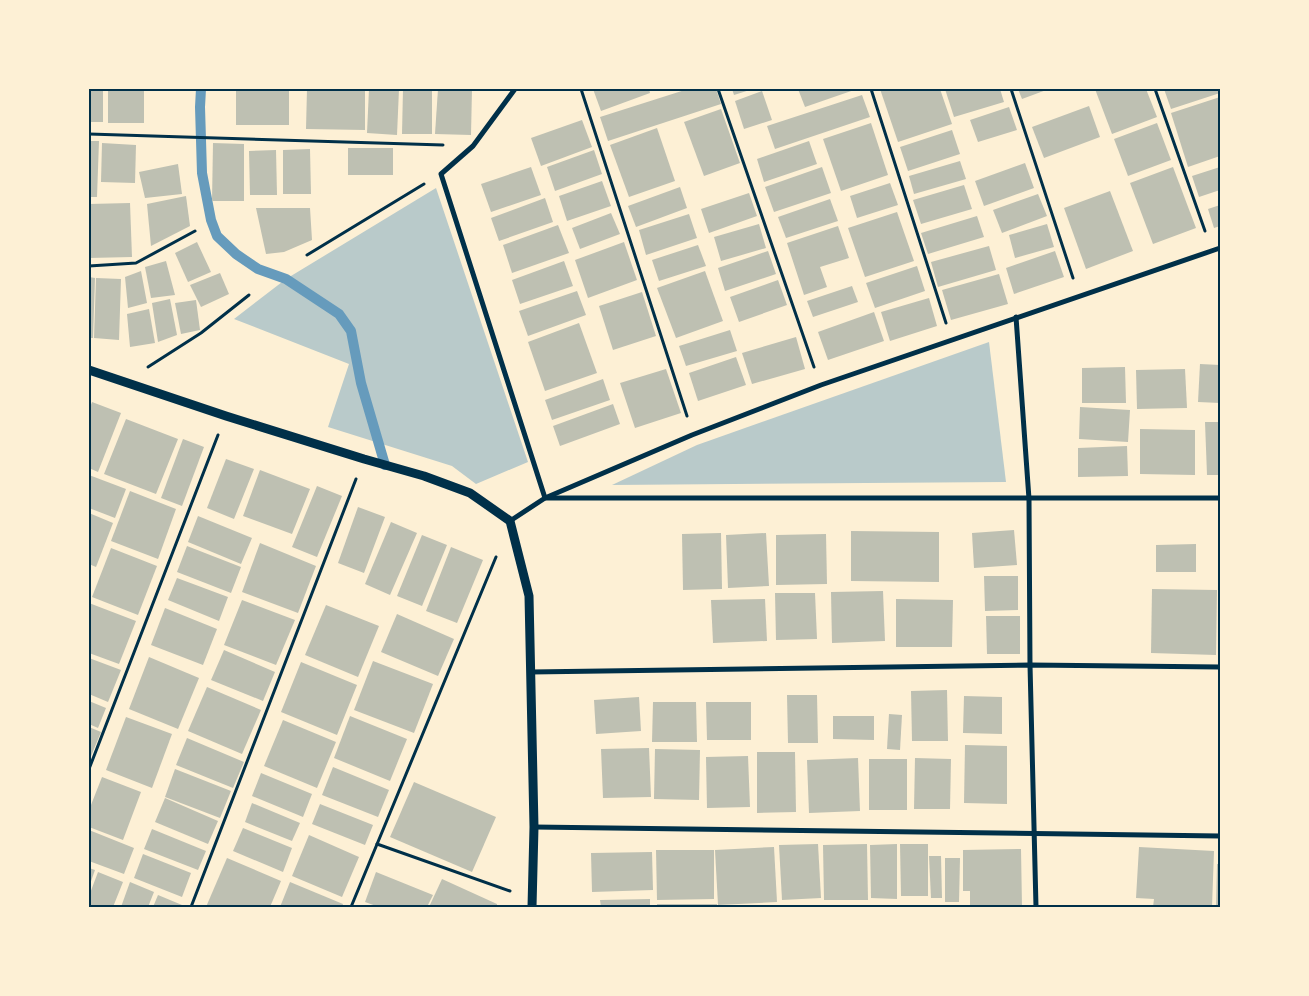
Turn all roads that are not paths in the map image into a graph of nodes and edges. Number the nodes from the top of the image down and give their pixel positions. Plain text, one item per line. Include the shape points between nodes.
1 (515, 89) edge
2 (1220, 248) edge
3 (1016, 317) junction
4 (89, 370) edge
5 (545, 498) junction
6 (1220, 498) edge
7 (1029, 499) junction
8 (510, 521) junction
9 (1030, 665) junction
10 (1220, 667) edge
11 (531, 672) junction
12 (534, 827) junction
13 (1034, 833) junction
14 (1220, 836) edge
15 (532, 903) edge
16 (1036, 907) edge

1 - 5 street via 473,146 441,174
2 - 3 street
3 - 5 street via 821,385 692,435
3 - 7 street
4 - 8 street via 226,416 424,476 470,493
5 - 7 street
5 - 8 street
6 - 7 street
7 - 9 street
8 - 11 street via 529,596
9 - 10 street
9 - 11 street
9 - 13 street
11 - 12 street
12 - 13 street
12 - 15 street
13 - 14 street
13 - 16 street

